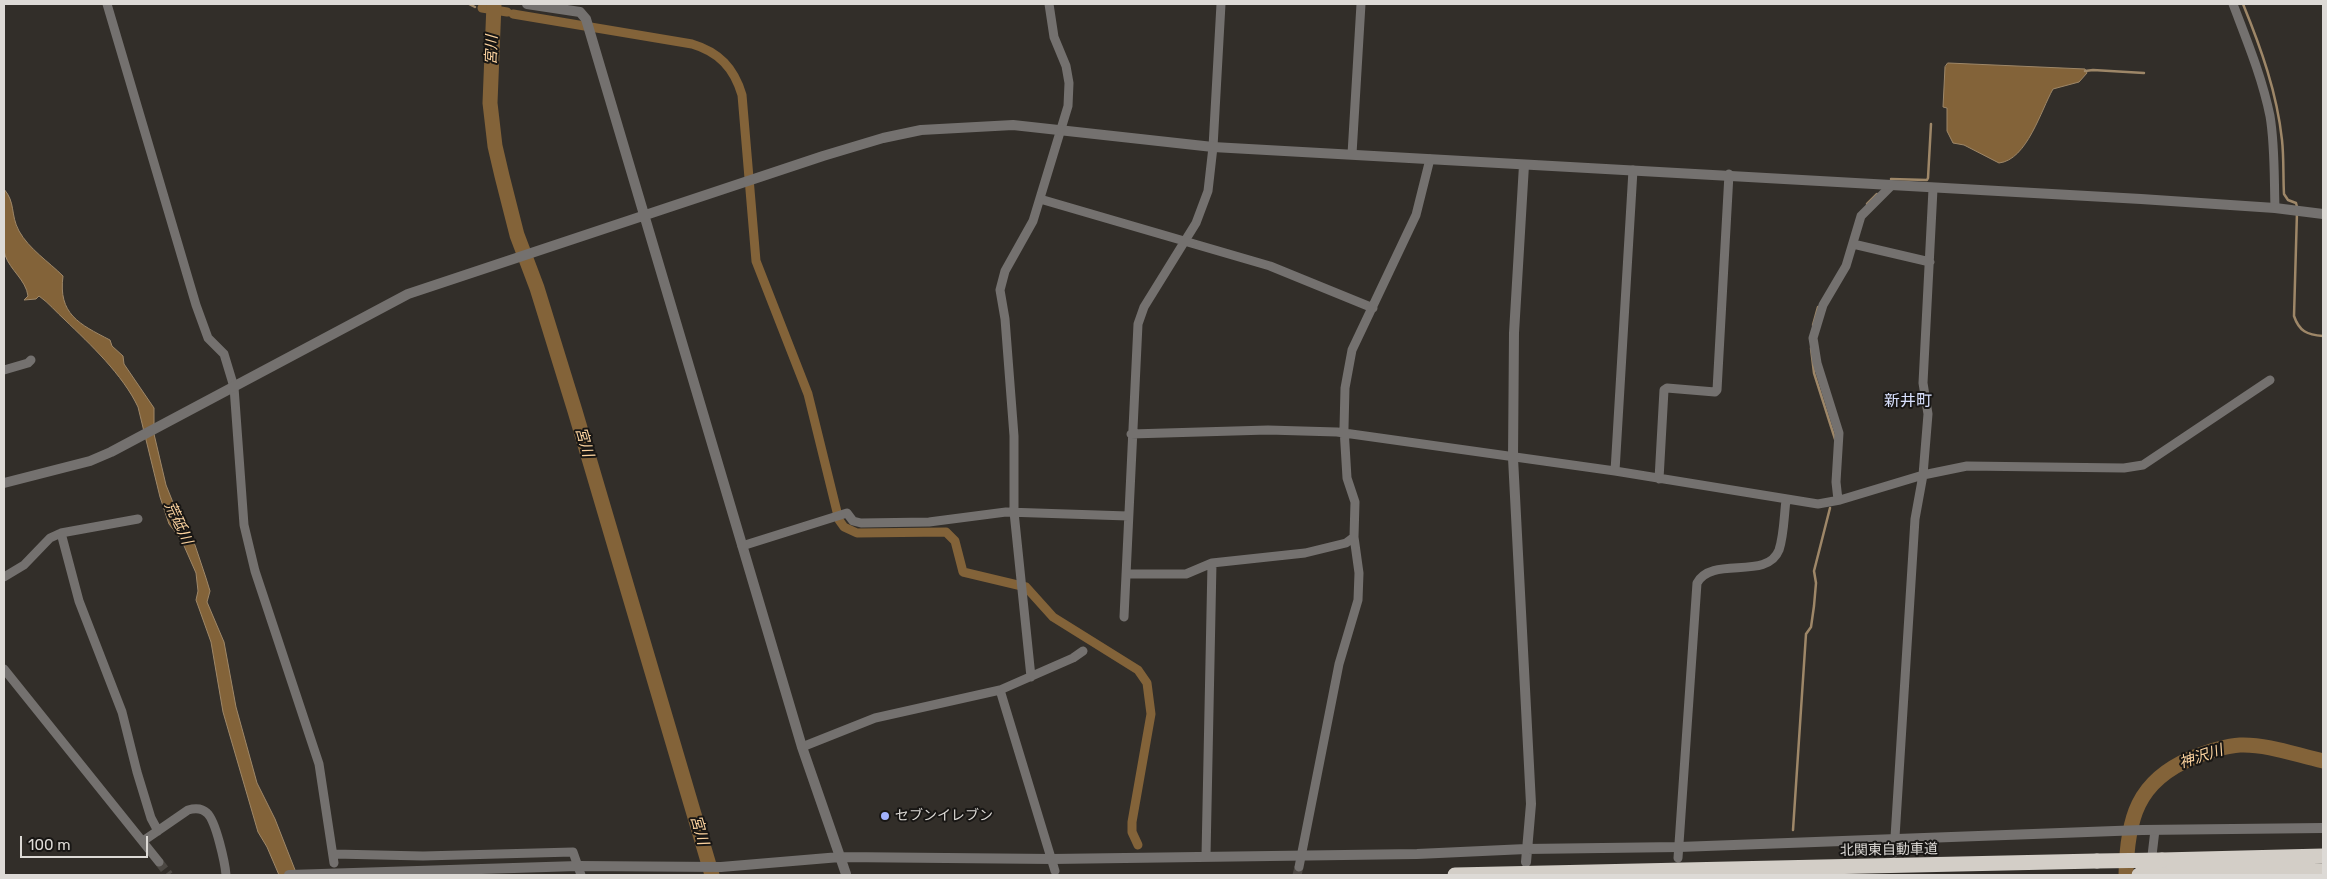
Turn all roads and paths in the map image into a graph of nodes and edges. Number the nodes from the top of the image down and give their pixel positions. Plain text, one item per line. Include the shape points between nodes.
1 (107, 4) edge
2 (527, 4) edge
3 (1049, 4) edge
4 (1221, 4) edge
5 (1361, 4) edge
6 (2233, 4) edge
7 (1059, 129) junction
8 (1213, 147) junction
9 (1352, 154) junction
10 (1430, 159) junction
11 (1524, 165) junction
12 (1633, 170) junction
13 (1729, 174) junction
14 (1891, 186) junction
15 (1934, 189) junction
16 (1040, 199) junction
17 (2275, 208) junction
18 (2323, 214) edge
19 (644, 216) junction
20 (1184, 243) junction
21 (1853, 244) junction
22 (1930, 262) junction
23 (1373, 308) junction
24 (31, 360) dead end
25 (4, 370) edge
26 (2270, 380) dead end
27 (234, 387) junction
28 (1131, 434) junction
29 (1345, 434) junction
30 (1513, 458) junction
31 (1615, 471) junction
32 (1923, 475) junction
33 (1659, 478) junction
34 (4, 482) edge
35 (1786, 500) junction
36 (1838, 500) junction
37 (1014, 512) junction
38 (1128, 516) junction
39 (138, 519) dead end
40 (61, 533) junction
41 (1354, 537) junction
42 (742, 546) junction
43 (1212, 563) junction
44 (1126, 574) junction
45 (4, 577) edge
46 (1124, 617) dead end
47 (1083, 651) dead end
48 (4, 669) edge
49 (1031, 678) junction
50 (1000, 690) junction
51 (802, 747) junction
52 (2323, 828) edge
53 (158, 830) junction
54 (2155, 830) junction
55 (1895, 838) junction
56 (143, 841) junction
57 (1526, 849) junction
58 (1679, 852) junction
59 (1894, 853) dead end
60 (1301, 855) junction
61 (1206, 856) junction
62 (2323, 856) edge
63 (840, 857) junction
64 (1052, 859) junction
65 (158, 862) tunnel mouth
66 (1526, 862) dead end
67 (1299, 867) tunnel mouth
68 (2162, 867) edge
69 (580, 871) edge
70 (1055, 871) dead end
71 (2323, 871) edge
72 (846, 874) dead end
73 (226, 875) edge
74 (289, 875) edge
75 (309, 875) edge
76 (1455, 875) edge
77 (2139, 875) edge
78 (2150, 875) edge

1 - 27 street via 204,329 211,342 224,354
2 - 19 street via 580,12 586,19
3 - 7 street via 1052,28 1069,83 1068,106
4 - 8 street
5 - 9 street
6 - 17 street via 2256,61 2270,117
7 - 8 street
7 - 16 street
7 - 19 street via 1013,125 921,130 883,138
8 - 9 street
8 - 20 street via 1203,208
9 - 10 street
10 - 11 street
10 - 23 street via 1416,215
11 - 12 street
11 - 30 street via 1514,333
12 - 13 street
12 - 31 street
13 - 14 street
13 - 33 street via 1717,390 1664,390
14 - 15 street
14 - 21 street via 1860,216
15 - 17 street
15 - 22 street
16 - 20 street
16 - 37 street via 1005,271 1000,290 1013,428
17 - 18 street
19 - 27 street via 408,294
19 - 42 street
20 - 23 street via 1270,266
20 - 28 street via 1144,307 1138,324
21 - 22 street
21 - 36 street via 1846,266 1823,305 1813,338 1817,363 1839,433
22 - 32 street via 1923,383 1928,414
23 - 29 street via 1349,360
24 - 25 street
26 - 32 street via 2143,465 2124,468 1981,465
27 - 34 street via 90,461
27 - 69 street via 247,540 319,764 334,859 573,852
28 - 29 street via 1306,430
28 - 38 street
29 - 30 street
29 - 41 street via 1347,478 1355,502
30 - 31 street
30 - 57 street via 1531,804
31 - 33 street
32 - 36 street
32 - 55 street via 1915,519
33 - 35 street
35 - 36 street via 1818,504
35 - 58 street via 1782,534 1775,556 1759,565 1712,570 1697,583
37 - 38 street
37 - 42 street via 929,522 861,523 853,521 847,513
37 - 49 street
38 - 44 street
39 - 40 street
40 - 45 street via 50,538 24,565
40 - 53 street via 79,602 122,712 151,818
41 - 43 street via 1346,544 1305,553
41 - 60 street via 1359,574 1358,600 1339,664
42 - 51 street
43 - 44 street via 1186,574
43 - 61 street
44 - 46 street
47 - 49 street
48 - 56 street
49 - 50 street
50 - 51 street via 875,718
50 - 64 street
51 - 63 street
52 - 54 street
53 - 56 street
53 - 73 street via 188,810 204,811 211,819
54 - 55 street
54 - 78 street
55 - 58 street
55 - 59 street
56 - 65 street
57 - 58 street
57 - 60 street
57 - 66 street
60 - 61 street
60 - 67 street
61 - 64 street
62 - 68 highway, 北関東自動車道
63 - 64 street
63 - 69 street via 721,868
63 - 72 street
64 - 70 street
68 - 71 highway, 北関東自動車道
68 - 76 highway, 北関東自動車道, bridge via 2097,861
68 - 77 highway, 北関東自動車道, bridge
69 - 75 street
74 - 75 street

